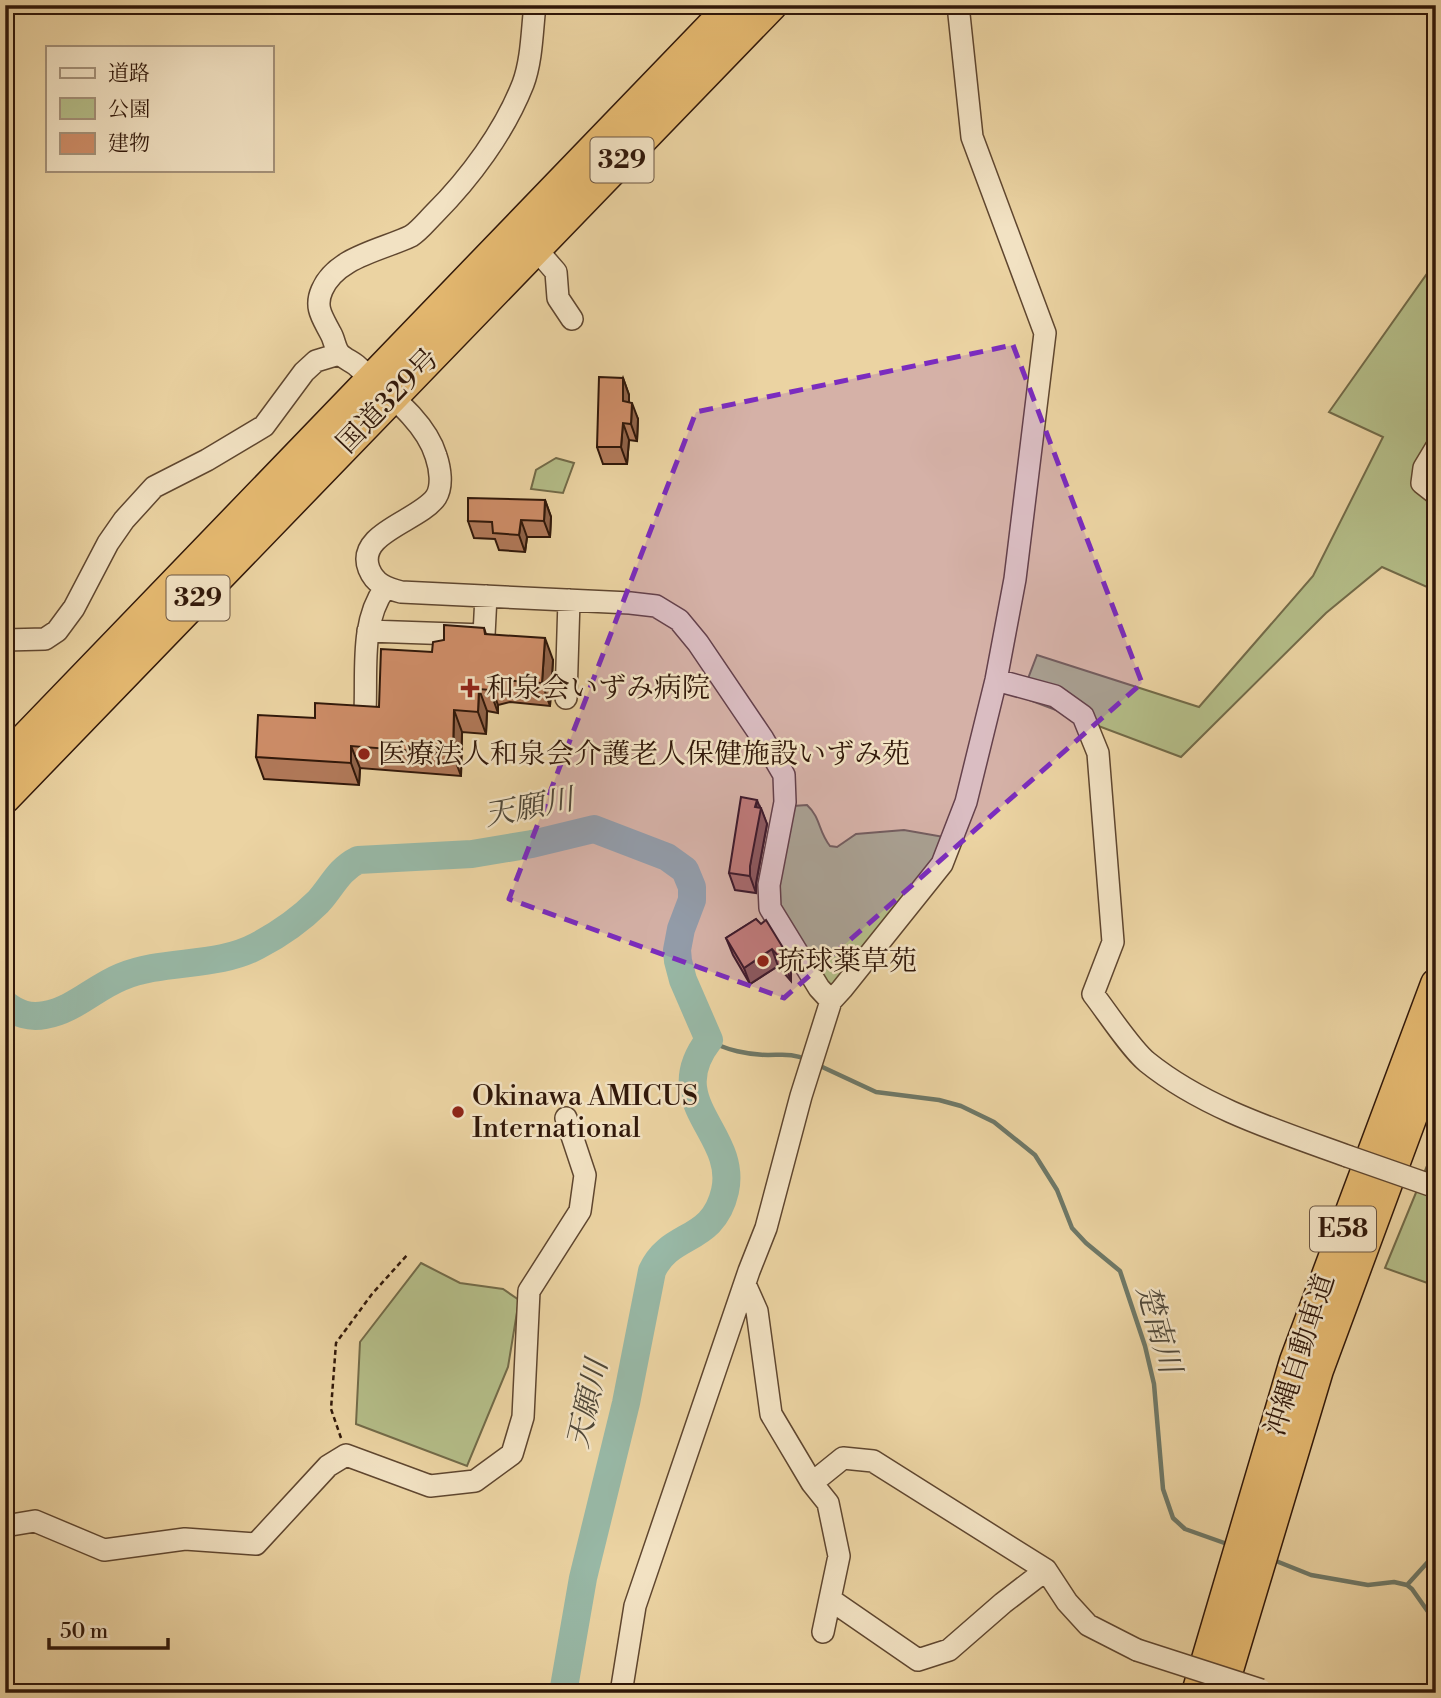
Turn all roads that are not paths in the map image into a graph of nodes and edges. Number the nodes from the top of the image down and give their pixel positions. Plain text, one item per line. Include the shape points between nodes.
1 (535, 5) edge
2 (732, 5) edge
3 (772, 5) edge
4 (958, 5) edge
5 (536, 249) junction
6 (572, 319) dead end
7 (339, 354) junction
8 (382, 389) junction
9 (1436, 448) edge
10 (1436, 494) edge
11 (379, 596) junction
12 (446, 599) junction
13 (569, 600) junction
14 (486, 602) junction
15 (368, 631) junction
16 (443, 633) junction
17 (5, 640) edge
18 (996, 680) junction
19 (566, 698) dead end
20 (365, 712) edge
21 (5, 760) edge
22 (5, 798) edge
23 (1436, 984) edge
24 (831, 1001) junction
25 (1436, 1051) edge
26 (566, 1118) dead end
27 (1430, 1185) dead end
28 (745, 1284) junction
29 (1272, 1480) junction
30 (812, 1483) junction
31 (5, 1526) edge
32 (1046, 1570) junction
33 (1237, 1599) junction
34 (831, 1600) junction
35 (824, 1632) dead end
36 (1262, 1691) edge
37 (621, 1693) edge
38 (1197, 1693) edge
39 (1221, 1693) edge

1 - 7 street via 524,83 498,133 460,188 414,234 346,263 322,288 320,316
2 - 8 highway, 国道329号 / 329
3 - 5 highway, 国道329号 / 329
4 - 18 street via 972,137 1045,333 1015,579
5 - 6 street via 556,272 558,298
5 - 8 highway, 国道329号 / 329
7 - 8 street
7 - 17 street via 316,361 304,372 264,426 154,487 108,543 57,631 45,639
8 - 11 street via 430,441 440,471 437,496 371,545 367,562
8 - 21 highway, 国道329号 / 329
8 - 22 highway, 国道329号 / 329
9 - 10 street via 1422,483
11 - 12 street via 401,592
11 - 15 street
12 - 14 street
12 - 16 street
13 - 14 street
13 - 19 street
13 - 24 street via 656,606 679,620 763,739 784,775 785,802 769,885 770,908
14 - 16 street via 484,635
15 - 16 street
15 - 20 street
18 - 24 street via 966,802 942,864
18 - 27 street, bridge via 1055,696 1083,716 1098,753 1113,942 1093,994 1145,1060 1198,1097
23 - 29 highway, 沖縄自動車道 / E58 via 1295,1361
24 - 28 street via 766,1228
25 - 29 highway, 沖縄自動車道 / E58
26 - 31 street via 585,1175 580,1212 529,1292 523,1417 512,1454 475,1481 430,1486 346,1455 328,1465 256,1544 185,1539 104,1550 35,1521
28 - 30 street via 757,1311 771,1413
28 - 37 street via 635,1606
29 - 33 highway, 沖縄自動車道 / E58
30 - 32 street via 844,1458 873,1461
30 - 34 street via 828,1503 839,1556
32 - 34 street via 949,1650 918,1660
32 - 36 street, bridge via 1066,1602 1088,1625 1137,1650
33 - 38 highway, 沖縄自動車道 / E58
33 - 39 highway, 沖縄自動車道 / E58
34 - 35 street

